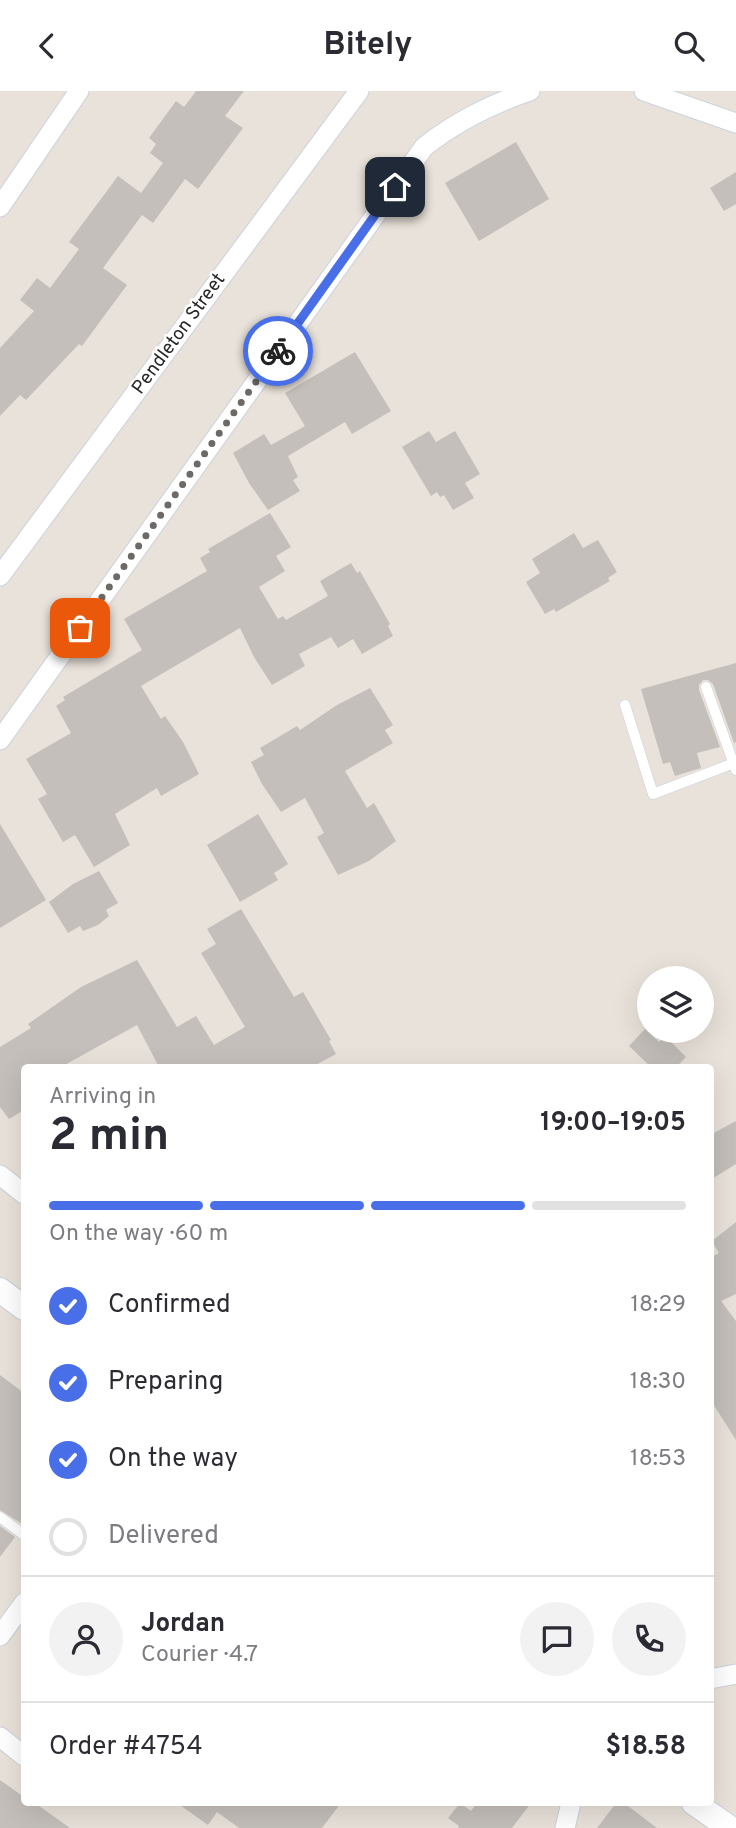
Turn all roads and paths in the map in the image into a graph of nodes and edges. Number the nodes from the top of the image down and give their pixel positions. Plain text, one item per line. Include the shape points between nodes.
1 (79, 91) edge
2 (359, 91) edge
3 (530, 91) edge
4 (644, 91) edge
5 (736, 123) edge
6 (0, 207) edge
7 (0, 576) edge
8 (706, 687) dead end
9 (625, 705) dead end
10 (0, 740) edge
11 (735, 767) edge
12 (0, 1175) edge
13 (21, 1192) edge
14 (0, 1290) edge
15 (21, 1306) edge
16 (0, 1517) edge
17 (21, 1533) edge
18 (21, 1607) edge
19 (0, 1636) edge
20 (736, 1674) edge
21 (714, 1678) edge
22 (0, 1738) edge
23 (21, 1754) edge
24 (570, 1806) edge
25 (698, 1806) edge
26 (736, 1821) edge
27 (565, 1828) edge
28 (730, 1828) edge

1 - 6 street
2 - 7 street, Pendleton Street
3 - 10 street via 444,131 424,147
4 - 5 street
8 - 11 lane
9 - 11 lane via 653,794
12 - 13 street
14 - 15 street
16 - 17 lane
18 - 19 street
20 - 21 street
22 - 23 street
24 - 27 street
25 - 28 street
26 - 28 street

